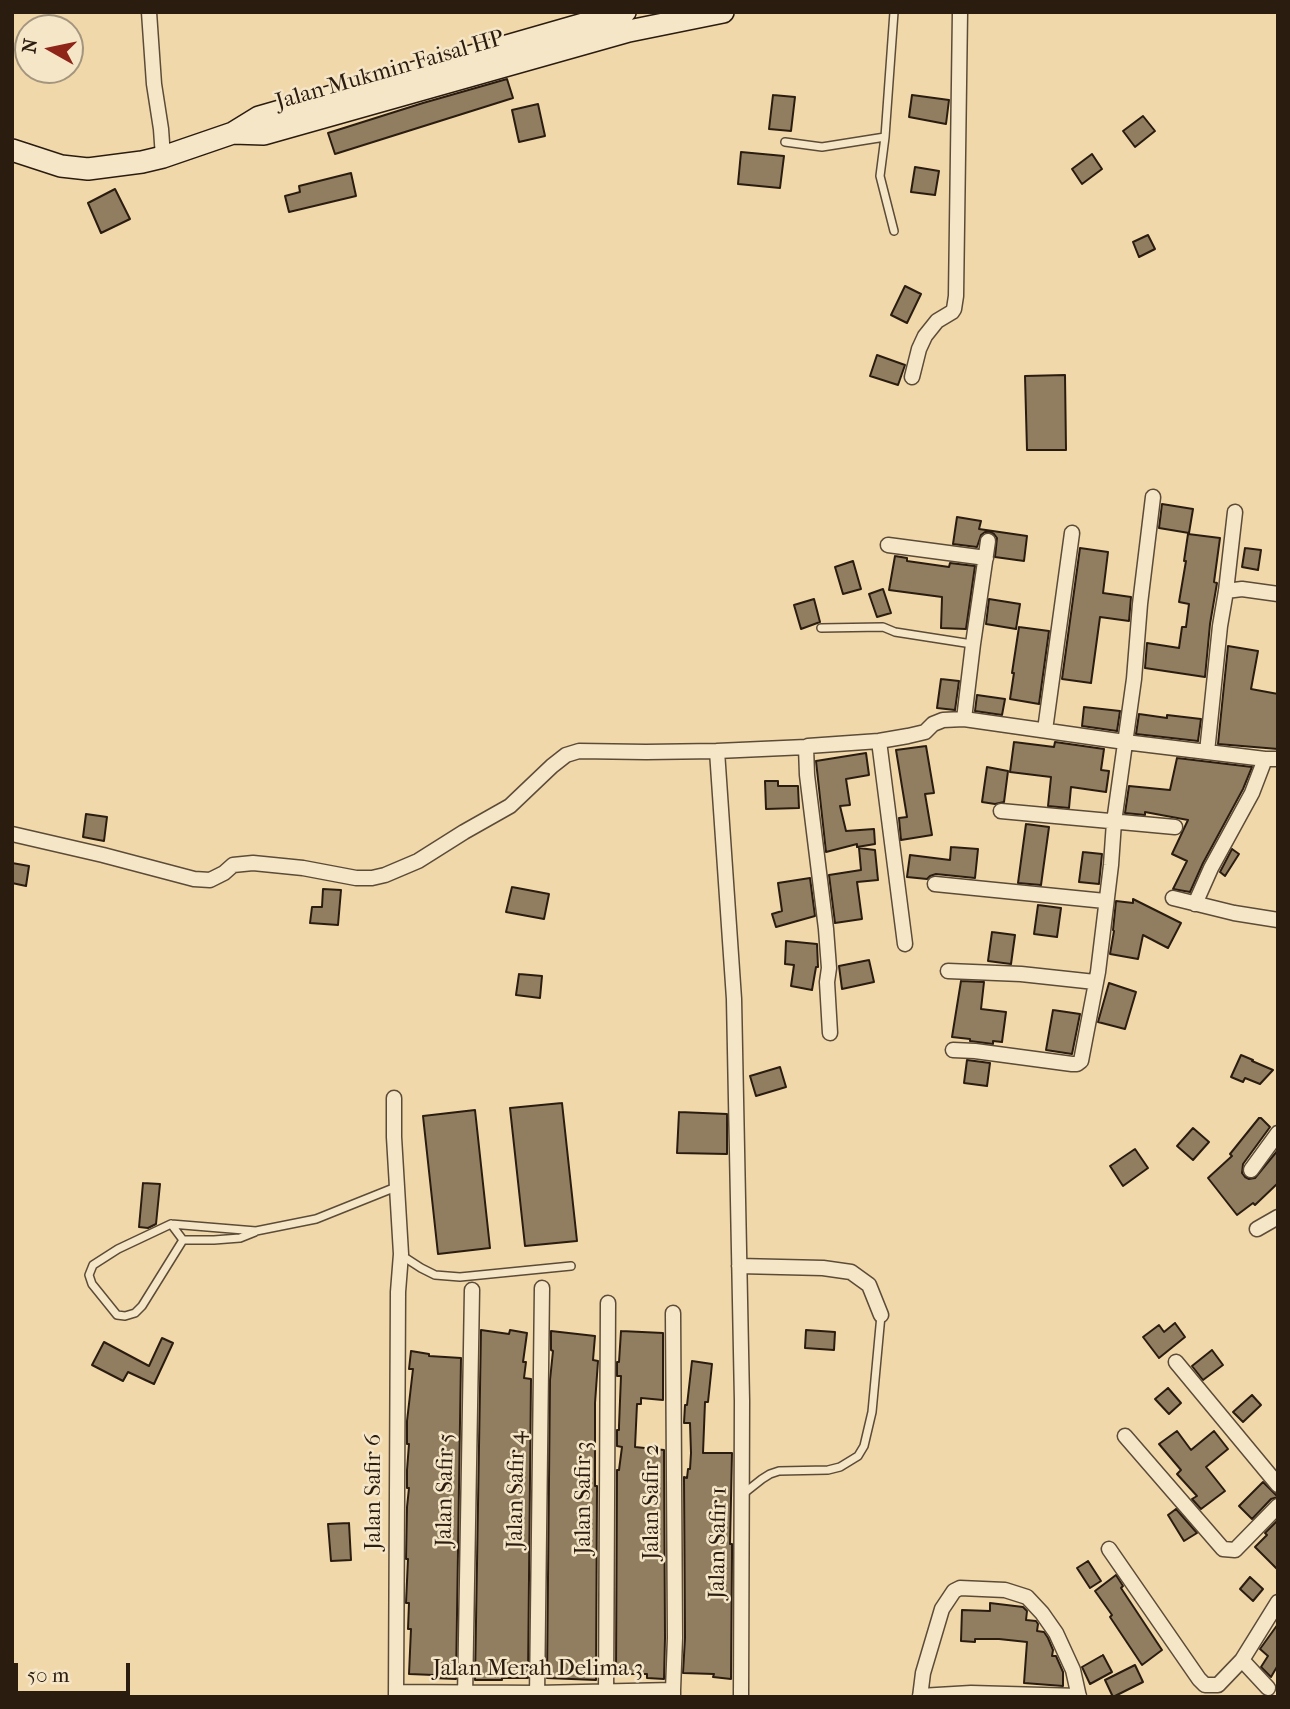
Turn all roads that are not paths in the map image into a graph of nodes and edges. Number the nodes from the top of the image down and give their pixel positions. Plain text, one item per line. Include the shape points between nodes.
1 (149, 12) edge
2 (625, 12) edge
3 (723, 12) edge
4 (894, 12) edge
5 (960, 12) edge
6 (233, 133) junction
7 (885, 137) junction
8 (785, 142) dead end
9 (12, 150) edge
10 (163, 157) junction
11 (894, 231) dead end
12 (912, 376) dead end
13 (1153, 497) dead end
14 (1235, 512) dead end
15 (1072, 533) dead end
16 (988, 541) dead end
17 (888, 545) dead end
18 (986, 558) junction
19 (1226, 591) junction
20 (1278, 594) edge
21 (821, 628) dead end
22 (973, 644) junction
23 (964, 719) junction
24 (1045, 730) junction
25 (879, 740) junction
26 (1125, 742) junction
27 (806, 747) junction
28 (717, 751) junction
29 (1207, 752) junction
30 (1271, 759) edge
31 (1001, 811) dead end
32 (1114, 822) junction
33 (1175, 827) dead end
34 (12, 834) edge
35 (935, 884) dead end
36 (1173, 898) dead end
37 (1105, 901) junction
38 (1195, 904) junction
39 (1278, 920) edge
40 (905, 944) dead end
41 (948, 971) dead end
42 (1095, 982) junction
43 (830, 1033) dead end
44 (953, 1050) dead end
45 (394, 1098) dead end
46 (1278, 1133) edge
47 (1251, 1170) dead end
48 (397, 1187) junction
49 (1278, 1217) edge
50 (171, 1224) junction
51 (1256, 1229) dead end
52 (256, 1231) junction
53 (183, 1240) junction
54 (401, 1254) junction
55 (571, 1266) dead end
56 (739, 1266) junction
57 (542, 1288) dead end
58 (472, 1290) dead end
59 (608, 1303) dead end
60 (673, 1313) dead end
61 (881, 1315) joint
62 (1176, 1362) dead end
63 (1125, 1436) dead end
64 (1278, 1485) edge
65 (743, 1495) junction
66 (1278, 1506) edge
67 (1109, 1549) dead end
68 (1278, 1602) edge
69 (1242, 1660) junction
70 (1268, 1688) dead end
71 (741, 1691) edge
72 (465, 1694) edge
73 (673, 1694) edge
74 (396, 1695) edge
75 (537, 1695) edge
76 (606, 1695) edge
77 (1079, 1696) edge
78 (920, 1697) edge

1 - 10 street
2 - 6 street, Jalan Mukmin Faisal HP via 259,117
3 - 6 street, Jalan Mukmin Faisal HP via 629,31 264,134
4 - 7 lane
5 - 12 street via 956,296 952,312 925,336
6 - 10 street, Jalan Mukmin Faisal HP
7 - 8 lane via 822,147
7 - 11 lane via 880,176
9 - 10 street, Jalan Mukmin Faisal HP via 61,166 88,169
13 - 26 street
14 - 19 street
15 - 24 street
16 - 18 street
17 - 18 street
18 - 22 street
19 - 20 street
19 - 29 street
21 - 22 lane via 883,627
22 - 23 street
23 - 24 street
23 - 25 street via 943,720 925,732
24 - 26 street
25 - 27 street
25 - 40 street
26 - 29 street
26 - 32 street
27 - 28 street
27 - 43 street via 826,929
28 - 34 street via 579,751 566,755 510,806 418,860 372,878 253,863 233,865 210,880 194,879
28 - 56 street, Jalan Safir 1 via 734,999
29 - 30 street
30 - 38 street
31 - 32 street
32 - 33 street
32 - 37 street
35 - 37 street
36 - 38 street
37 - 42 street
38 - 39 street
41 - 42 street
42 - 44 street via 1077,1064
45 - 48 street, Jalan Safir 6
46 - 47 street
48 - 52 lane via 317,1219
48 - 54 street, Jalan Safir 6
49 - 51 street
50 - 52 lane
50 - 53 lane
50 - 53 lane via 93,1265 92,1284 117,1315 135,1313 142,1306
52 - 53 lane via 240,1238
54 - 55 lane via 435,1275 460,1277
54 - 74 street, Jalan Safir 6
56 - 61 street via 852,1272 869,1284
56 - 65 street, Jalan Safir 1
57 - 75 street, Jalan Safir 4
58 - 72 street, Jalan Safir 5
59 - 76 street, Jalan Safir 3
60 - 73 street, Jalan Safir 2
61 - 65 lane via 872,1412 858,1456 828,1470 779,1471
62 - 64 street
63 - 66 street via 1223,1549 1235,1550
65 - 71 street, Jalan Safir 1
67 - 69 street via 1205,1685 1218,1685
68 - 69 street
69 - 70 street
72 - 74 street, Jalan Merah Delima 3
72 - 75 street, Jalan Merah Delima 3
73 - 76 street, Jalan Merah Delima 3
75 - 76 street, Jalan Merah Delima 3
77 - 78 street via 971,1693
77 - 78 street via 1056,1633 1027,1597 1005,1590 960,1588 942,1609

